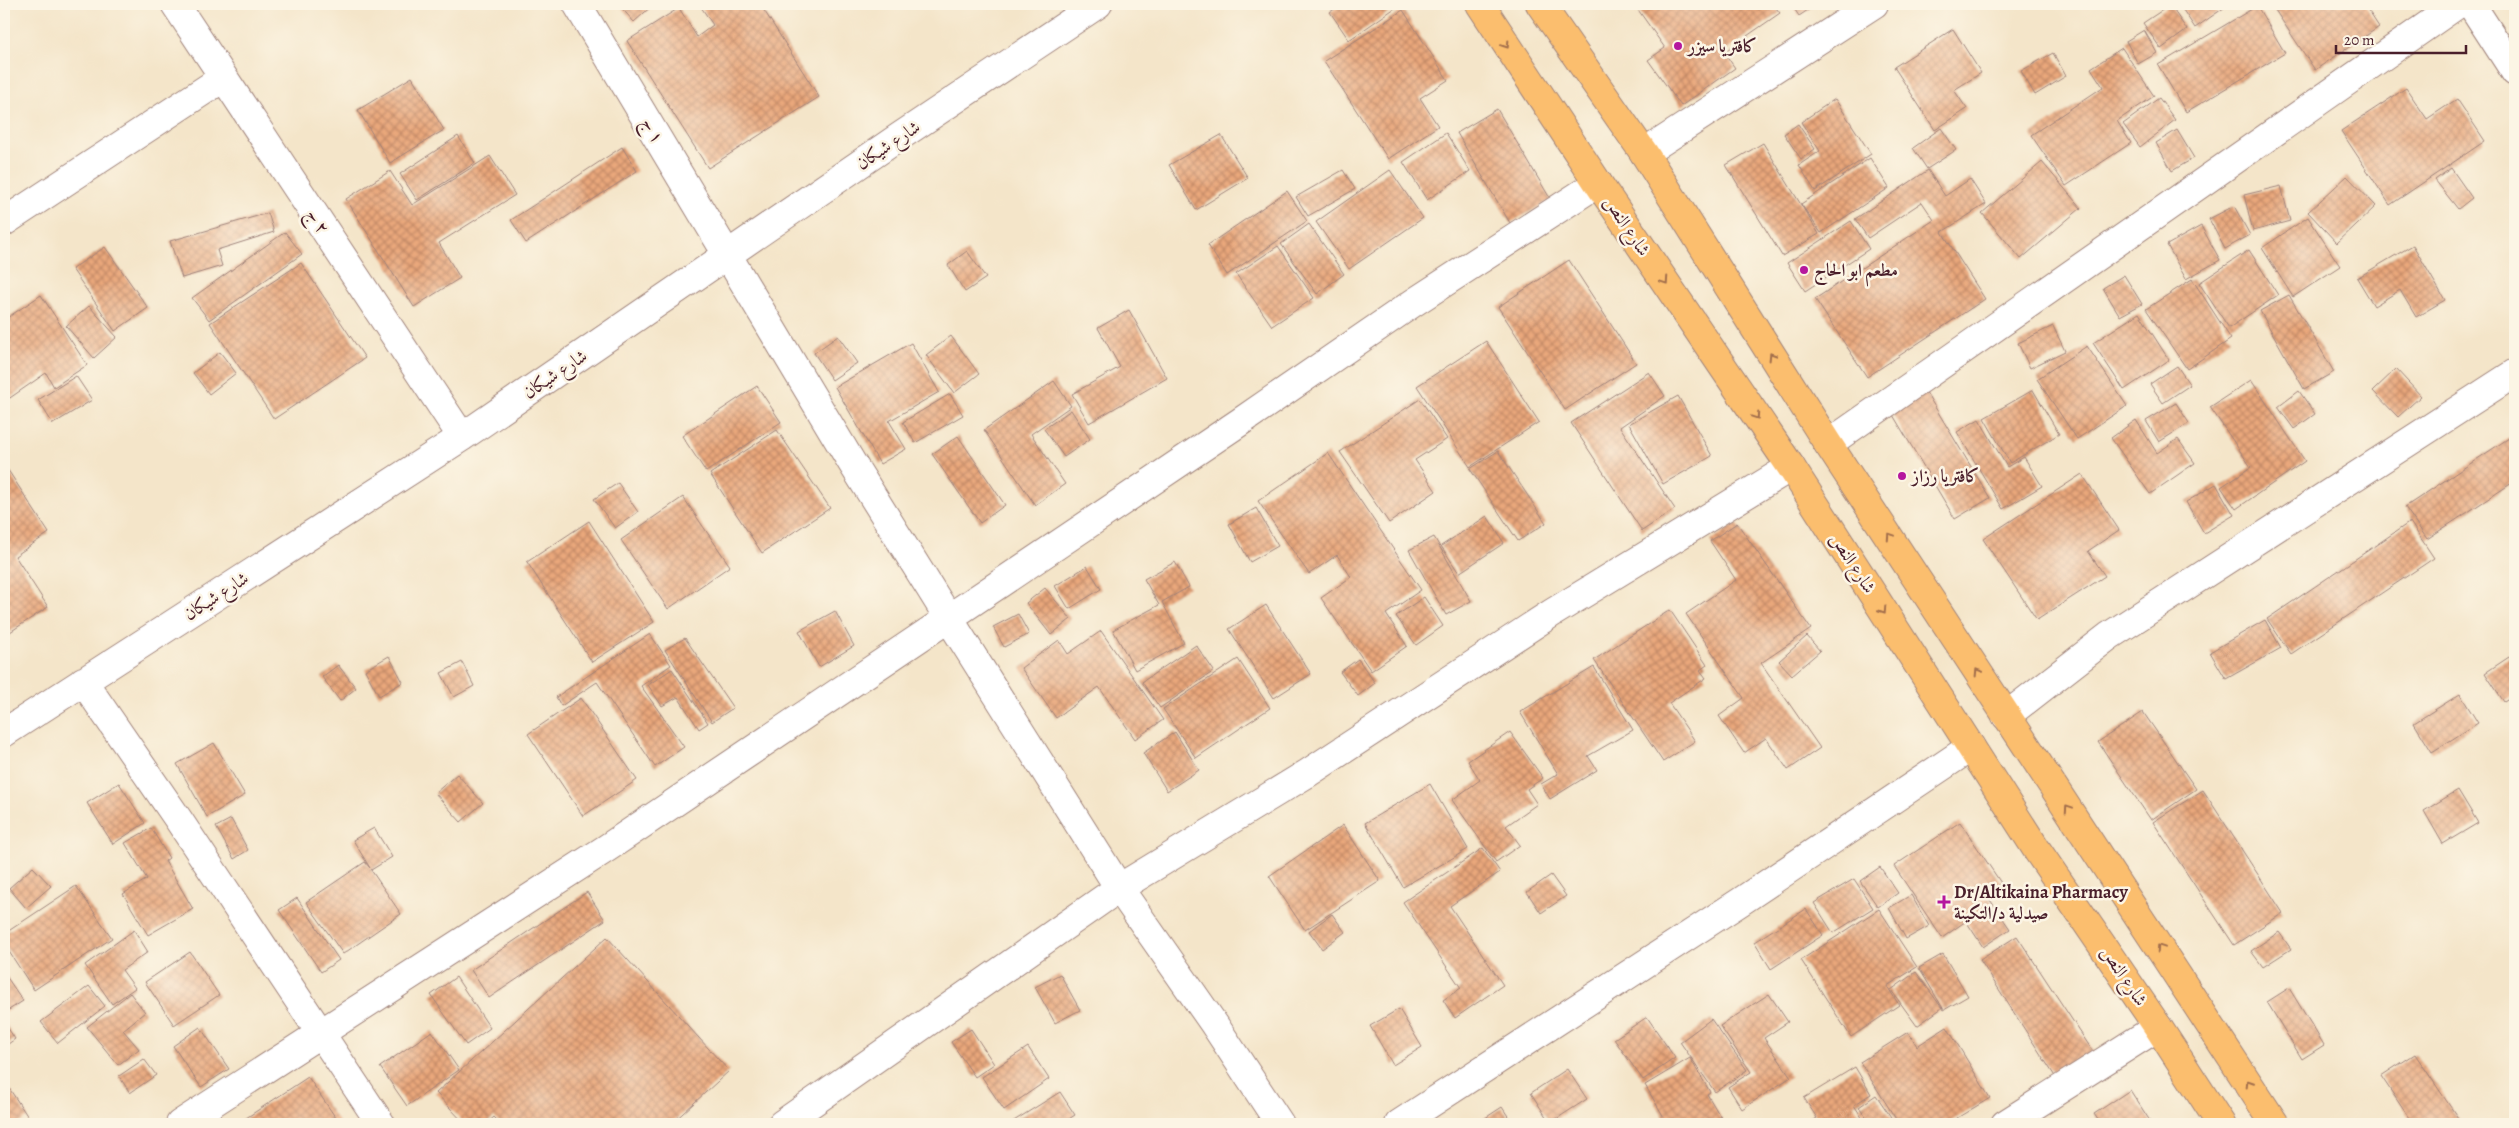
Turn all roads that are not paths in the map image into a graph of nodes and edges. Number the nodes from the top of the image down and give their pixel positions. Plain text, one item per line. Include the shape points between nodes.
1 (176, 4) edge
2 (577, 4) edge
3 (1098, 4) edge
4 (1480, 4) edge
5 (1540, 4) edge
6 (1874, 4) edge
7 (2458, 4) edge
8 (2471, 4) edge
9 (2515, 72) edge
10 (223, 78) junction
11 (1644, 154) junction
12 (1598, 183) junction
13 (4, 222) edge
14 (728, 256) junction
15 (2515, 373) edge
16 (462, 437) junction
17 (1828, 444) junction
18 (1791, 467) junction
19 (948, 617) junction
20 (83, 681) junction
21 (2006, 716) junction
22 (4, 733) edge
23 (1971, 747) junction
24 (1119, 888) junction
25 (2158, 1027) junction
26 (320, 1034) junction
27 (180, 1124) edge
28 (382, 1124) edge
29 (782, 1124) edge
30 (1280, 1124) edge
31 (1399, 1124) edge
32 (2005, 1124) edge
33 (2221, 1124) edge
34 (2275, 1124) edge

1 - 10 street, ٢ ج
2 - 14 street, ١ ج
3 - 14 street, شارع شيكان via 907,131
4 -> 12 main road, شارع النص
5 - 11 main road
6 - 11 street
7 - 17 street
8 - 9 street
10 - 13 street
10 - 16 street, ٢ ج
17 -> 11 main road
12 -> 18 main road, شارع النص
12 - 19 street via 1413,303
14 - 16 street, شارع شيكان
14 - 19 street, ١ ج
15 - 21 street via 2109,636
16 - 20 street, شارع شيكان
21 -> 17 main road
18 -> 23 main road, شارع النص
18 - 24 street via 1552,613 1308,773
19 - 24 street, ١ ج
19 - 26 street via 607,848
20 - 22 street, شارع شيكان
20 - 26 street
34 -> 21 main road
23 - 25 main road, شارع النص
23 - 31 street
24 - 29 street
24 - 30 street, ١ ج
25 - 32 street
25 - 33 main road, شارع النص
26 - 27 street
26 - 28 street

